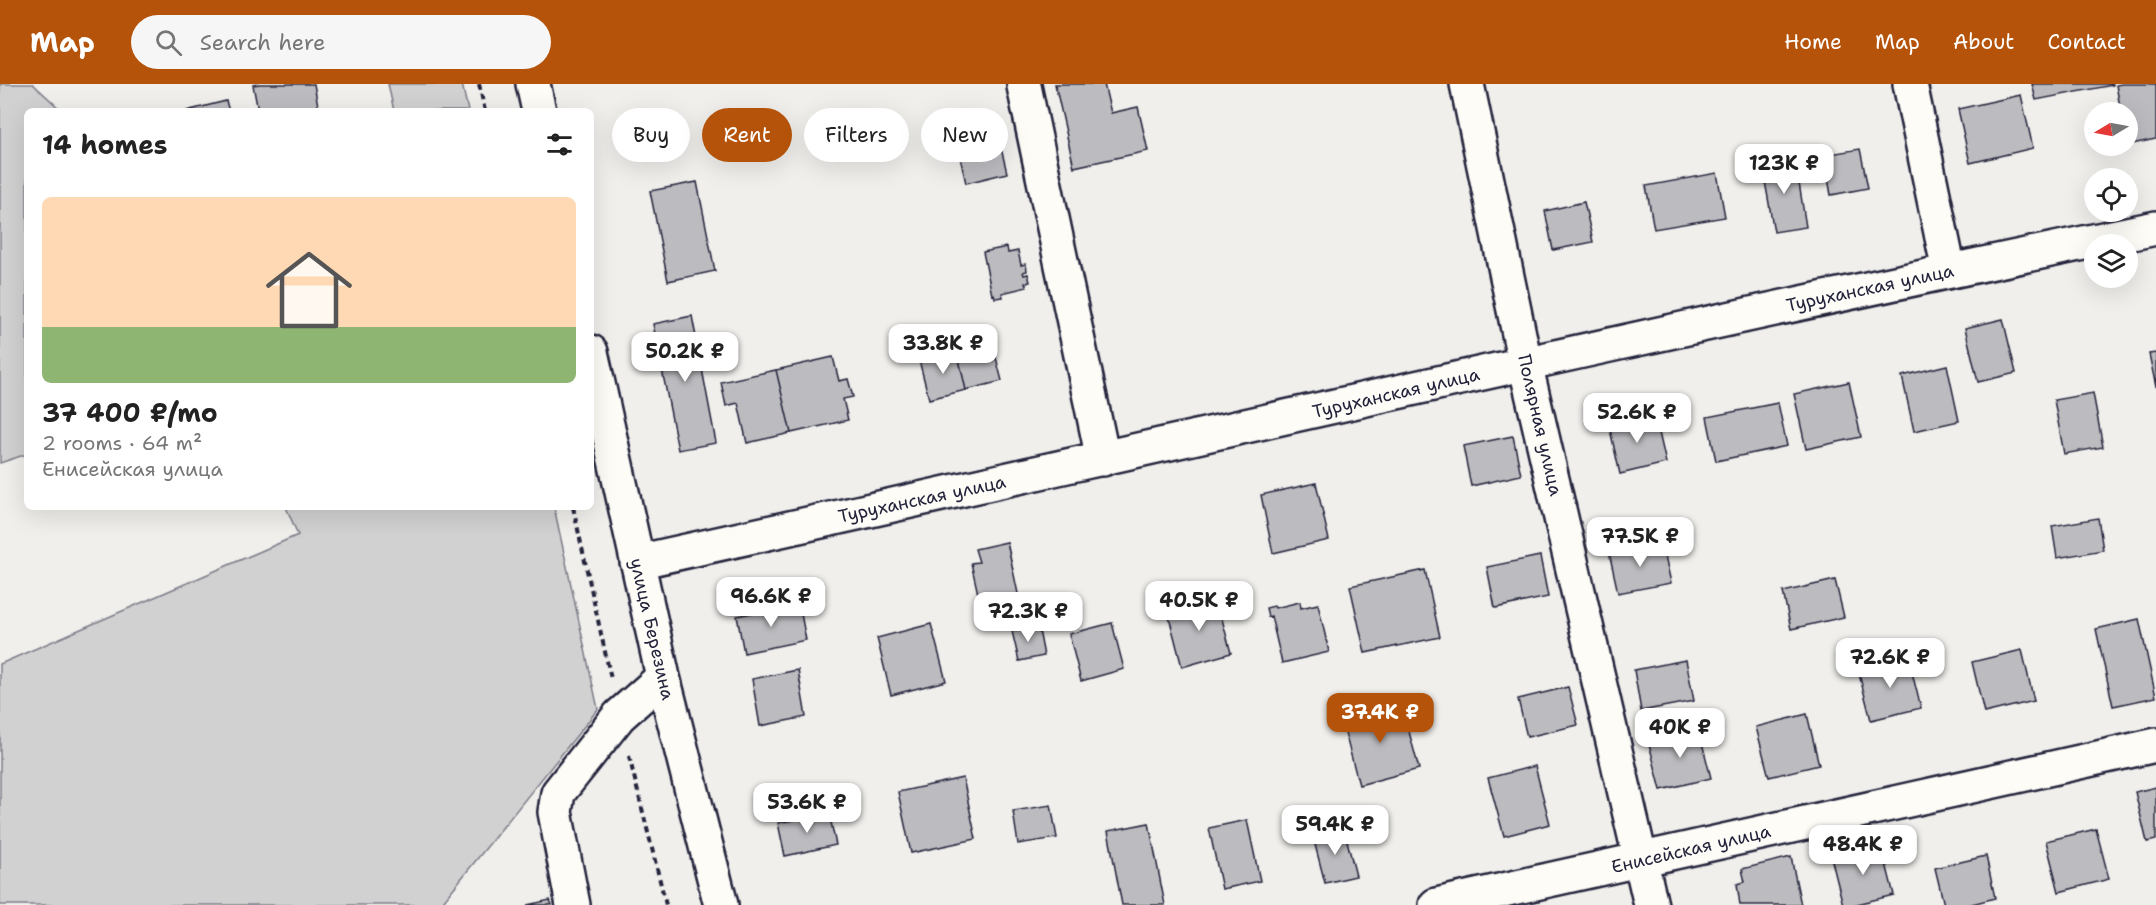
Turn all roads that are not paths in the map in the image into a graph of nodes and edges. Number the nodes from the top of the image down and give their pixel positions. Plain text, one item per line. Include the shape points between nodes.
1 (533, 84) edge
2 (1467, 84) edge
3 (1910, 84) edge
4 (1024, 86) dead end
5 (538, 108) edge
6 (2156, 228) edge
7 (1949, 271) junction
8 (1525, 363) junction
9 (594, 366) edge
10 (1103, 459) junction
11 (637, 562) junction
12 (663, 677) junction
13 (2156, 745) edge
14 (1641, 860) junction
15 (573, 905) edge
16 (721, 905) edge
17 (1436, 905) edge
18 (1651, 905) edge

1 - 5 street
2 - 8 street, Полярная улица
3 - 7 street
4 - 10 street
6 - 7 street, Туруханская улица
7 - 8 street, Туруханская улица
8 - 10 street, Туруханская улица
8 - 14 street, Полярная улица
9 - 11 street, улица Березина
10 - 11 street, Туруханская улица
11 - 12 street, улица Березина
12 - 15 street via 619,716 558,793 555,812
12 - 16 street, улица Березина
13 - 14 street, Енисейская улица
14 - 17 street, Енисейская улица
14 - 18 street, Полярная улица

